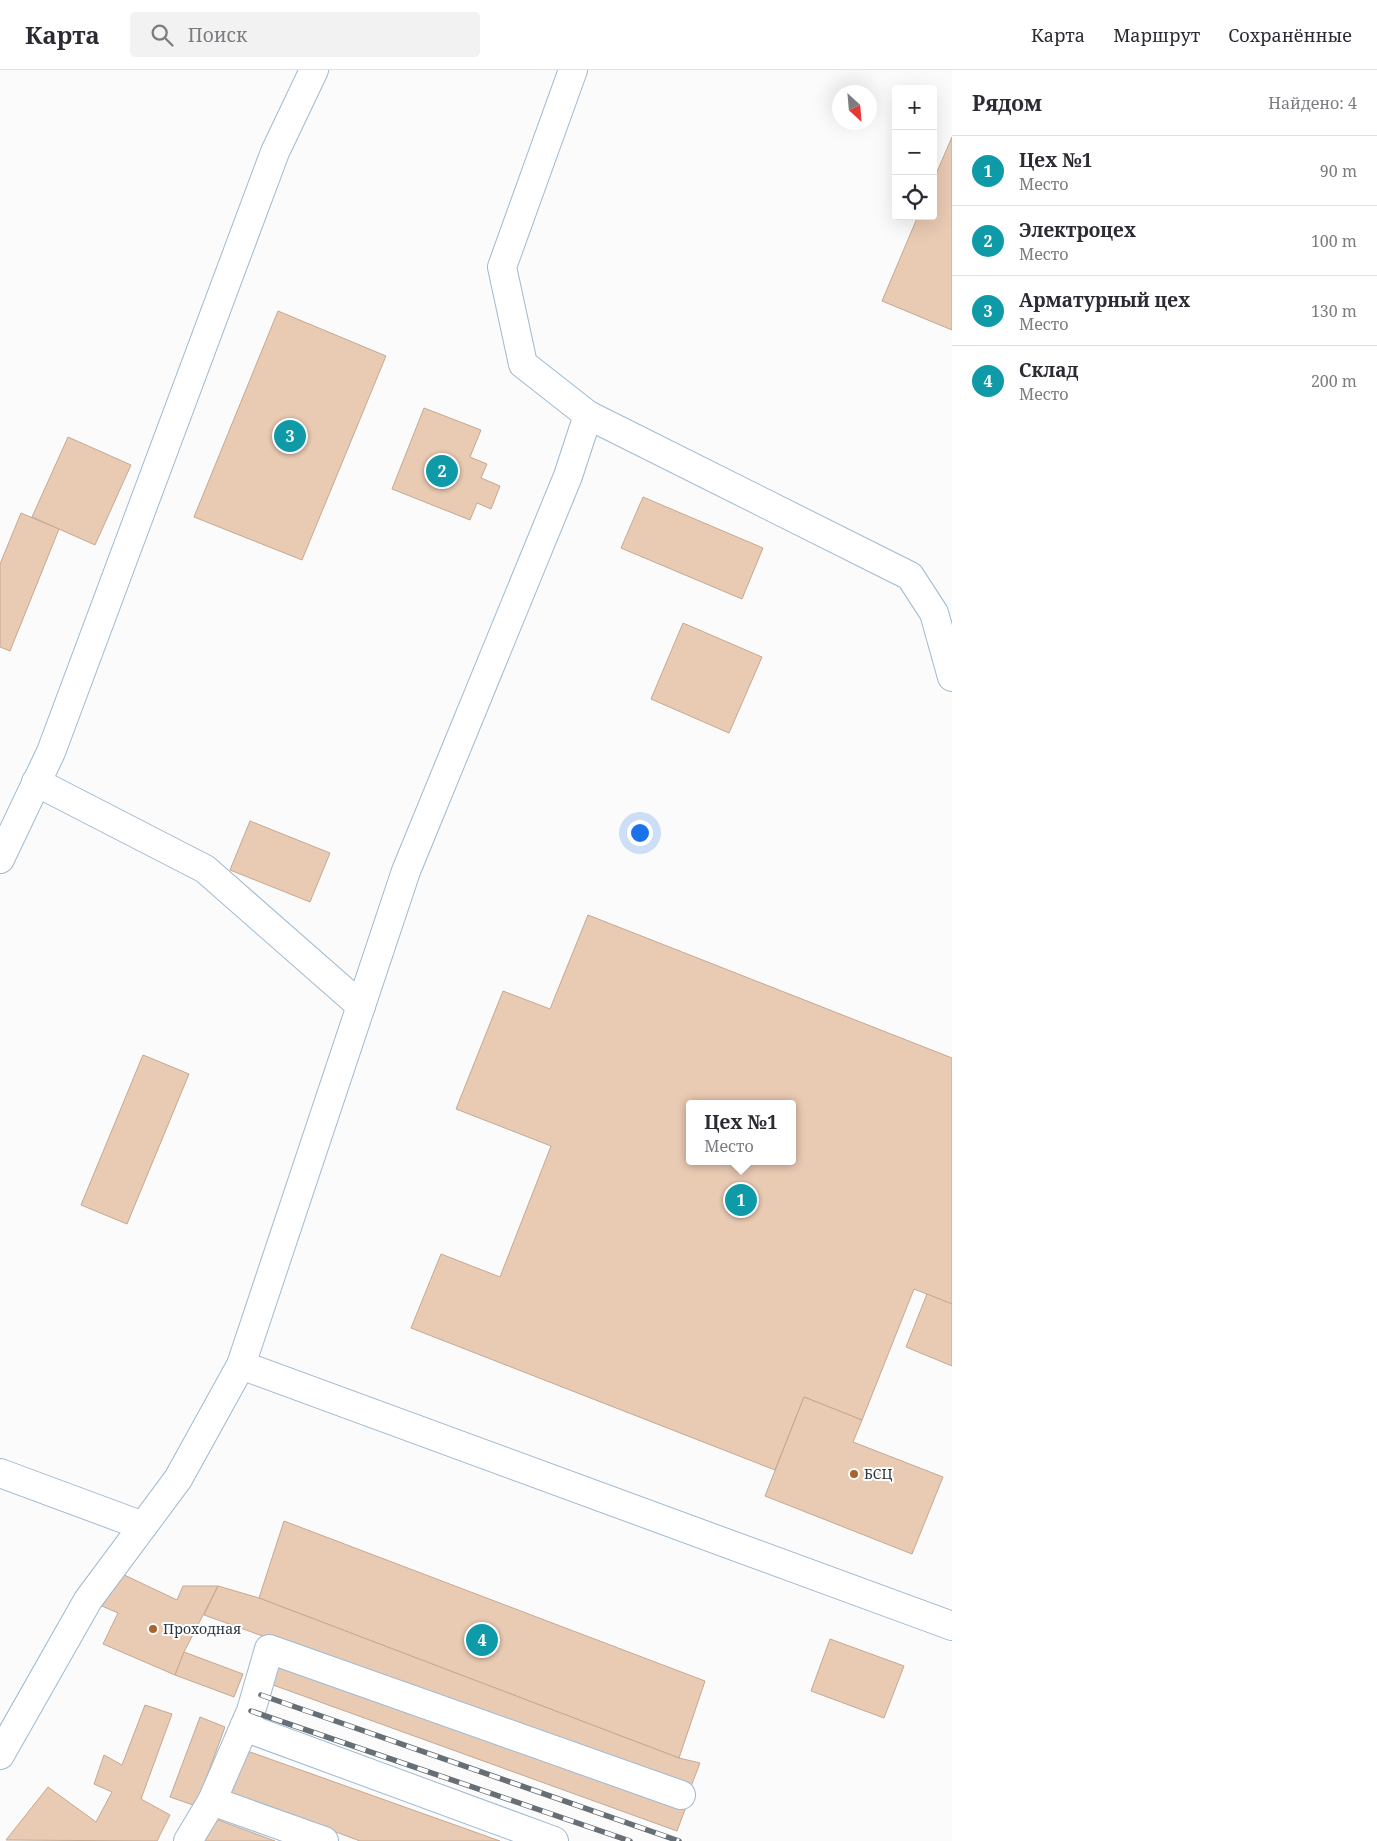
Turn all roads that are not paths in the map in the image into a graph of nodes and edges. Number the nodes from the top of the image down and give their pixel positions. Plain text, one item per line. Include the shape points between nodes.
1 (314, 70) edge
2 (573, 70) edge
3 (588, 415) junction
4 (952, 677) edge
5 (36, 782) junction
6 (0, 859) edge
7 (361, 1006) junction
8 (241, 1365) junction
9 (0, 1474) edge
10 (143, 1526) junction
11 (952, 1626) edge
12 (244, 1727) junction
13 (0, 1755) edge
14 (681, 1795) dead end
15 (212, 1801) junction
16 (188, 1841) edge
17 (324, 1841) edge
18 (554, 1841) edge

1 - 5 lane via 275,152 58,734
2 - 3 lane via 502,267 523,364
3 - 4 lane via 910,576 934,613
3 - 7 lane via 568,476 406,871
5 - 6 lane
5 - 7 lane via 205,869
7 - 8 lane
8 - 10 lane via 178,1480
8 - 11 lane
9 - 10 lane
10 - 13 lane via 88,1600
12 - 14 lane via 269,1649
12 - 15 lane
12 - 18 lane
15 - 16 lane
15 - 17 lane

